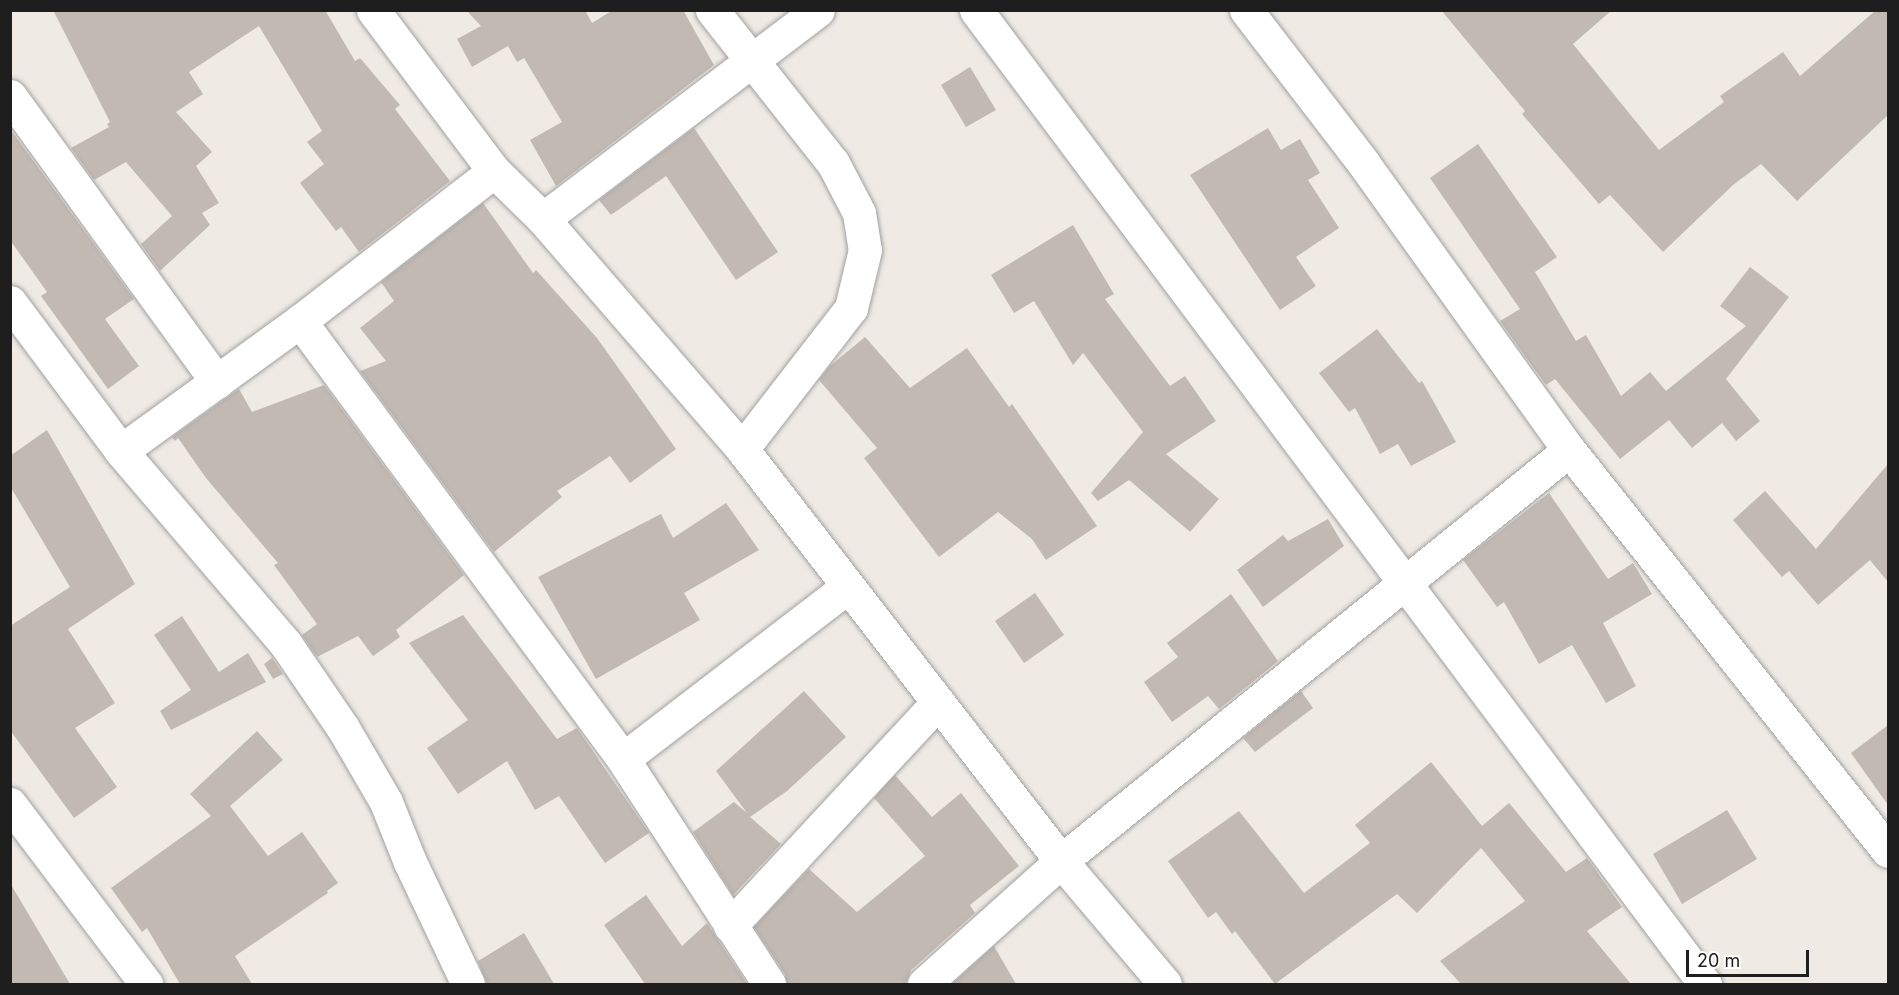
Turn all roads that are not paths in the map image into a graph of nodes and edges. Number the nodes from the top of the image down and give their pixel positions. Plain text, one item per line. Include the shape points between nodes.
1 (373, 10) edge
2 (712, 10) edge
3 (818, 10) edge
4 (976, 10) edge
5 (1246, 10) edge
6 (751, 63) junction
7 (10, 96) edge
8 (494, 171) junction
9 (543, 219) junction
10 (10, 302) edge
11 (300, 321) junction
12 (217, 382) junction
13 (742, 449) junction
14 (1569, 450) junction
15 (122, 451) junction
16 (1404, 582) junction
17 (847, 587) junction
18 (937, 703) junction
19 (623, 759) junction
20 (10, 804) edge
21 (1888, 851) edge
22 (1061, 861) junction
23 (730, 926) junction
24 (1158, 981) edge
25 (146, 984) edge
26 (468, 984) edge
27 (769, 984) edge
28 (924, 984) edge
29 (1705, 984) edge

1 - 8 street
2 - 6 street
3 - 6 street
4 - 16 street
5 - 14 street via 1365,164
6 - 9 street
6 - 13 street via 833,163 859,213 865,250 851,308
7 - 12 street
8 - 9 street
8 - 11 street
9 - 13 street
10 - 15 street
11 - 12 street
11 - 19 street
12 - 15 street
13 - 17 street
14 - 16 street
14 - 21 street
15 - 26 street via 285,643 343,728 386,802
16 - 22 street
16 - 29 street
17 - 18 street
17 - 19 street
18 - 22 street
18 - 23 street
19 - 23 street
20 - 25 street
22 - 24 street
22 - 28 street
23 - 27 street

